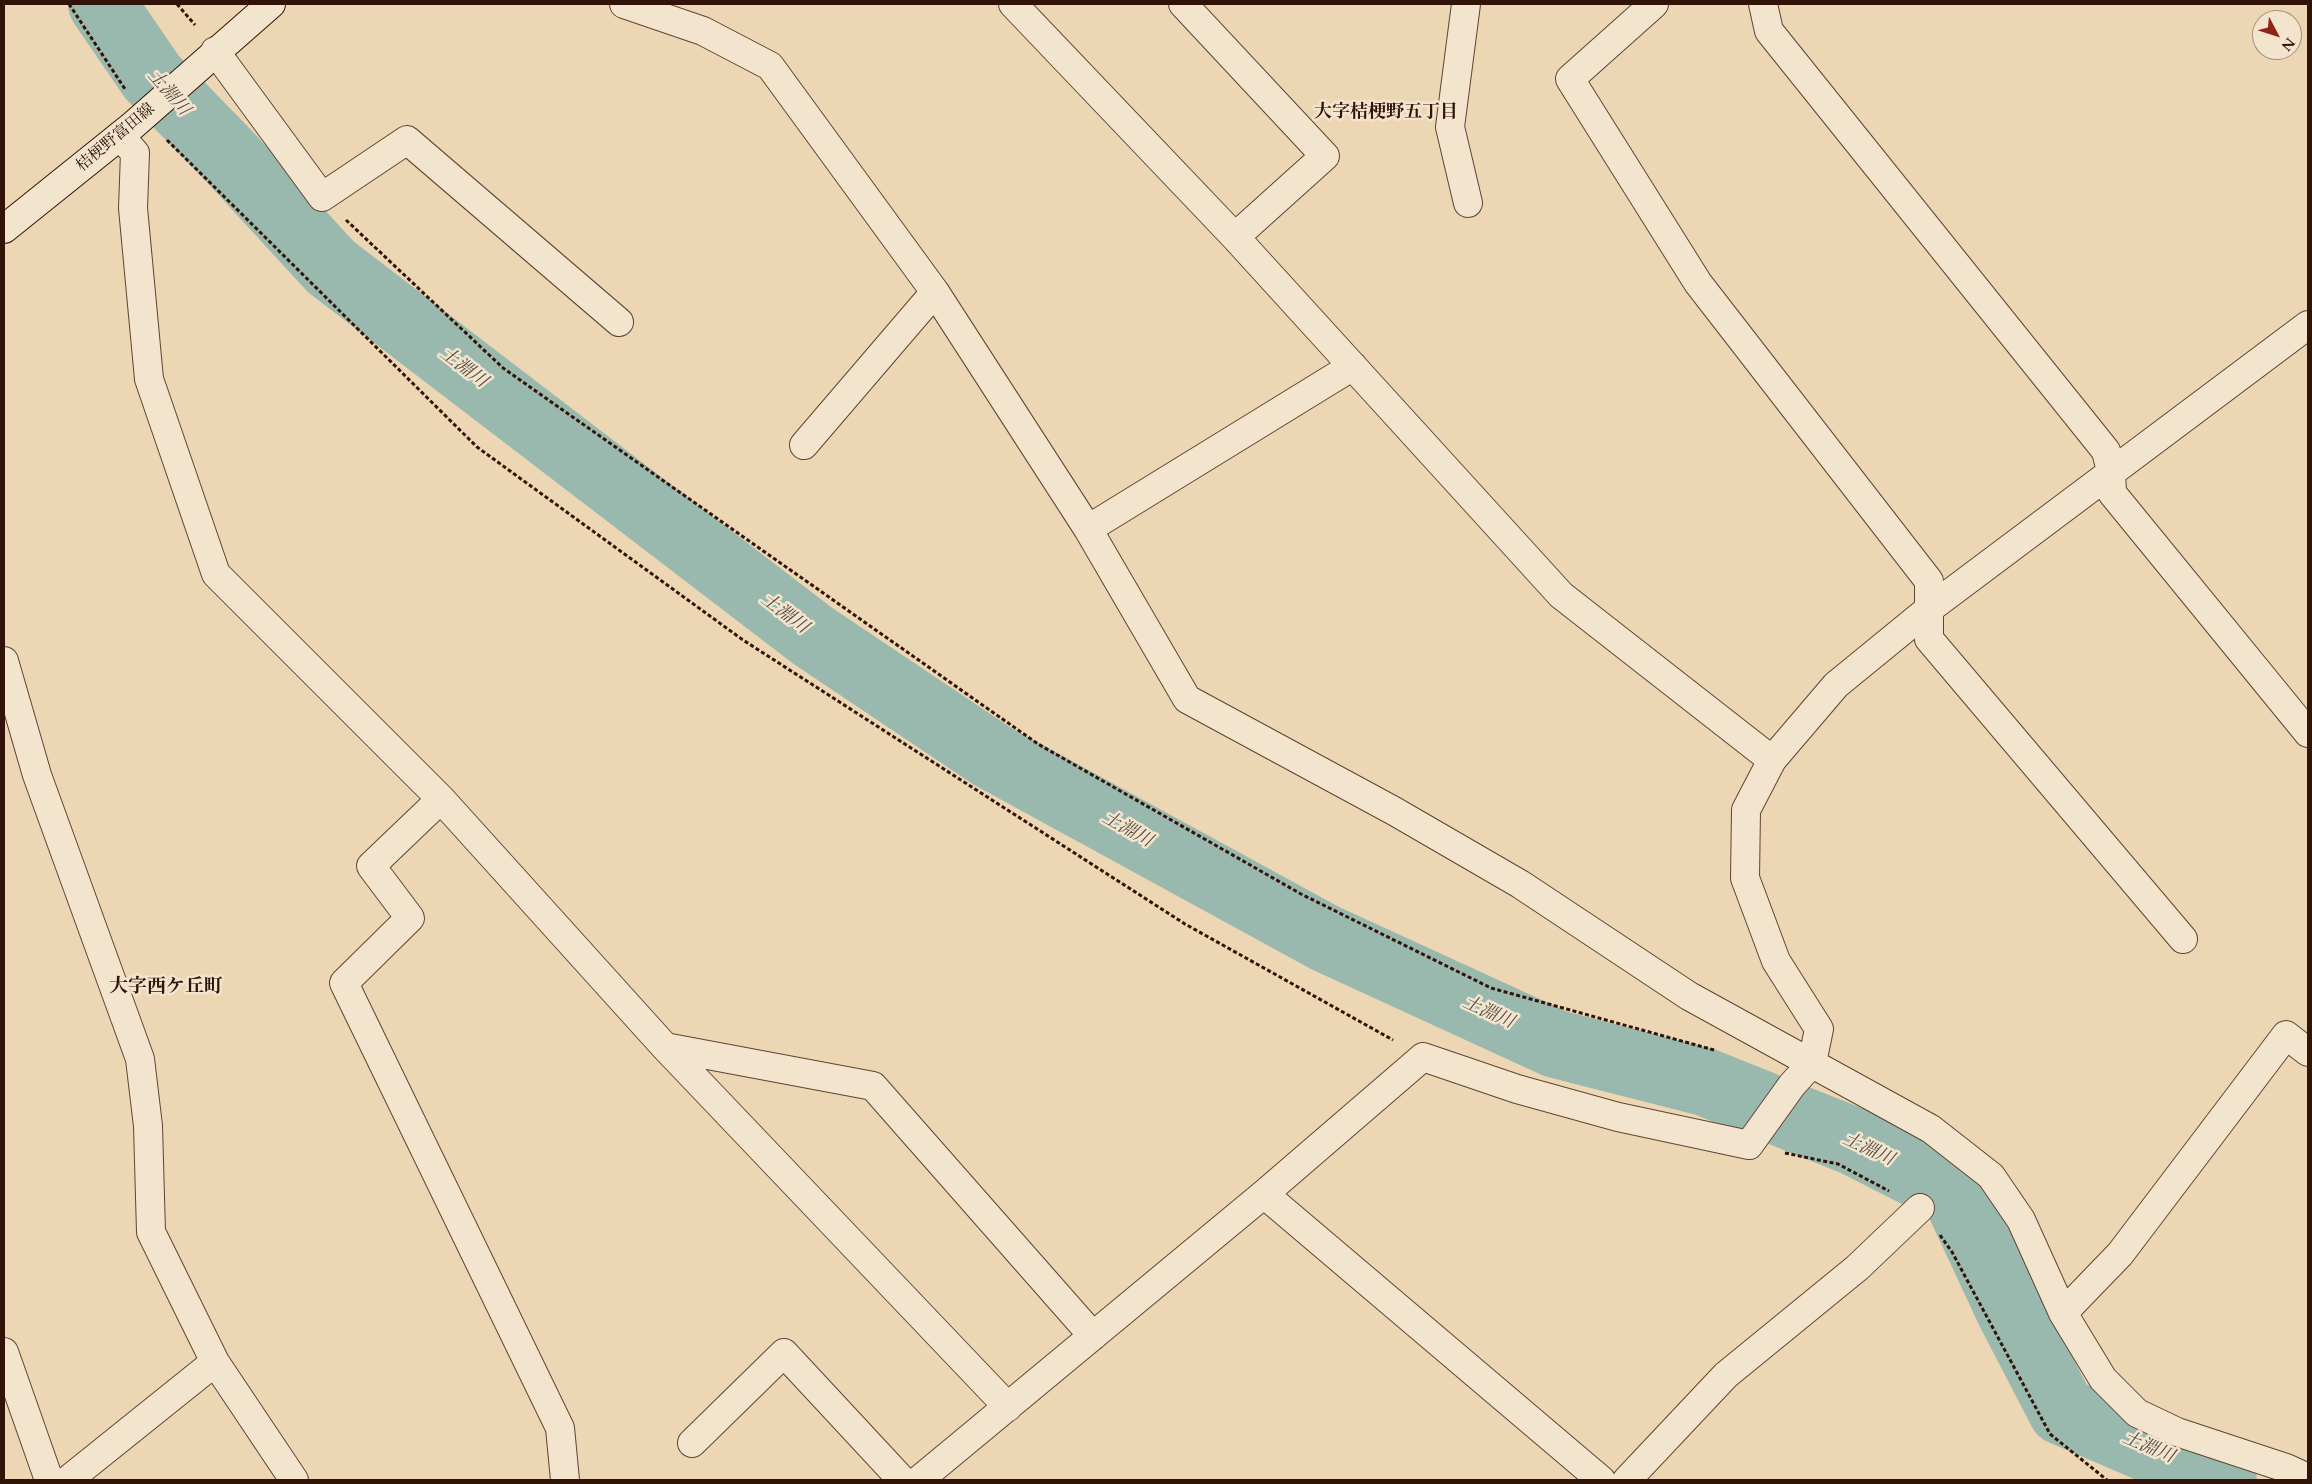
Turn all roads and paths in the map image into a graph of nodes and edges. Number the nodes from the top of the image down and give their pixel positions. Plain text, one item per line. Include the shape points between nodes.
1 (69, 4) edge
2 (271, 4) edge
3 (624, 4) edge
4 (1014, 4) edge
5 (1183, 4) edge
6 (1466, 4) edge
7 (1654, 4) edge
8 (1763, 4) edge
9 (211, 55) junction
10 (147, 113) junction
11 (120, 136) junction
12 (322, 197) junction
13 (1468, 203) dead end
14 (4, 229) edge
15 (1235, 237) junction
16 (935, 292) junction
17 (619, 322) dead end
18 (2308, 325) edge
19 (1353, 366) junction
20 (804, 445) dead end
21 (2110, 471) junction
22 (1088, 529) junction
23 (1929, 609) junction
24 (4, 661) edge
25 (2308, 733) edge
26 (1772, 760) junction
27 (440, 799) junction
28 (2183, 939) dead end
29 (665, 1047) junction
30 (1719, 1052) dead end
31 (2308, 1052) edge
32 (1423, 1057) junction
33 (1812, 1063) junction
34 (1753, 1139) junction
35 (1264, 1194) junction
36 (1920, 1208) junction
37 (2063, 1314) junction
38 (1093, 1336) junction
39 (4, 1352) edge
40 (215, 1362) junction
41 (1008, 1407) junction
42 (692, 1443) dead end
43 (2308, 1478) edge
44 (49, 1480) edge
45 (68, 1480) edge
46 (294, 1480) edge
47 (565, 1480) edge
48 (902, 1480) edge
49 (919, 1480) edge
50 (1601, 1480) edge
51 (1627, 1480) edge
52 (2107, 1480) edge

1 - 10 path
2 - 9 street, 桔梗野富田線
3 - 16 street via 703,31 770,66
4 - 15 street
5 - 15 street via 1325,156
6 - 13 street via 1450,127
7 - 23 street via 1570,79 1698,283 1930,581
8 - 21 street via 1768,31 2106,451
9 - 10 street, 桔梗野富田線
9 - 12 street
10 - 11 street, 桔梗野富田線
10 - 32 path via 477,447 743,640 1185,924
11 - 14 street, 桔梗野富田線
11 - 27 street via 135,153 134,208 149,378 216,574
12 - 17 street via 407,140
12 - 30 path via 503,368 1038,744 1301,894 1491,988
15 - 19 street
16 - 20 street
16 - 22 street
18 - 21 street
19 - 22 street
19 - 26 street via 1561,595
21 - 23 street
21 - 25 street via 2112,493
22 - 33 street via 1186,699 1394,811 1520,884 1689,996
23 - 26 street via 1836,685
23 - 28 street via 1929,639
24 - 40 street via 37,775 140,1059 148,1126 151,1232
26 - 33 street via 1746,810 1745,878 1776,961 1819,1029
27 - 29 street
27 - 47 street via 371,866 410,918 344,983 560,1428
29 - 38 street via 873,1086
29 - 41 street
31 - 37 street via 2286,1035 2120,1254
32 - 34 street via 1517,1089 1618,1117
32 - 35 street
33 - 34 street
33 - 37 street via 1931,1128 1992,1176 2021,1220
34 - 36 path via 1838,1164
35 - 38 street
35 - 50 street
36 - 51 street via 1857,1268 1726,1375
36 - 52 path via 1952,1252 2050,1434
37 - 43 street via 2103,1379 2137,1413 2177,1432
38 - 41 street
39 - 44 street
40 - 45 street
40 - 46 street
41 - 49 street
42 - 48 street via 784,1353

